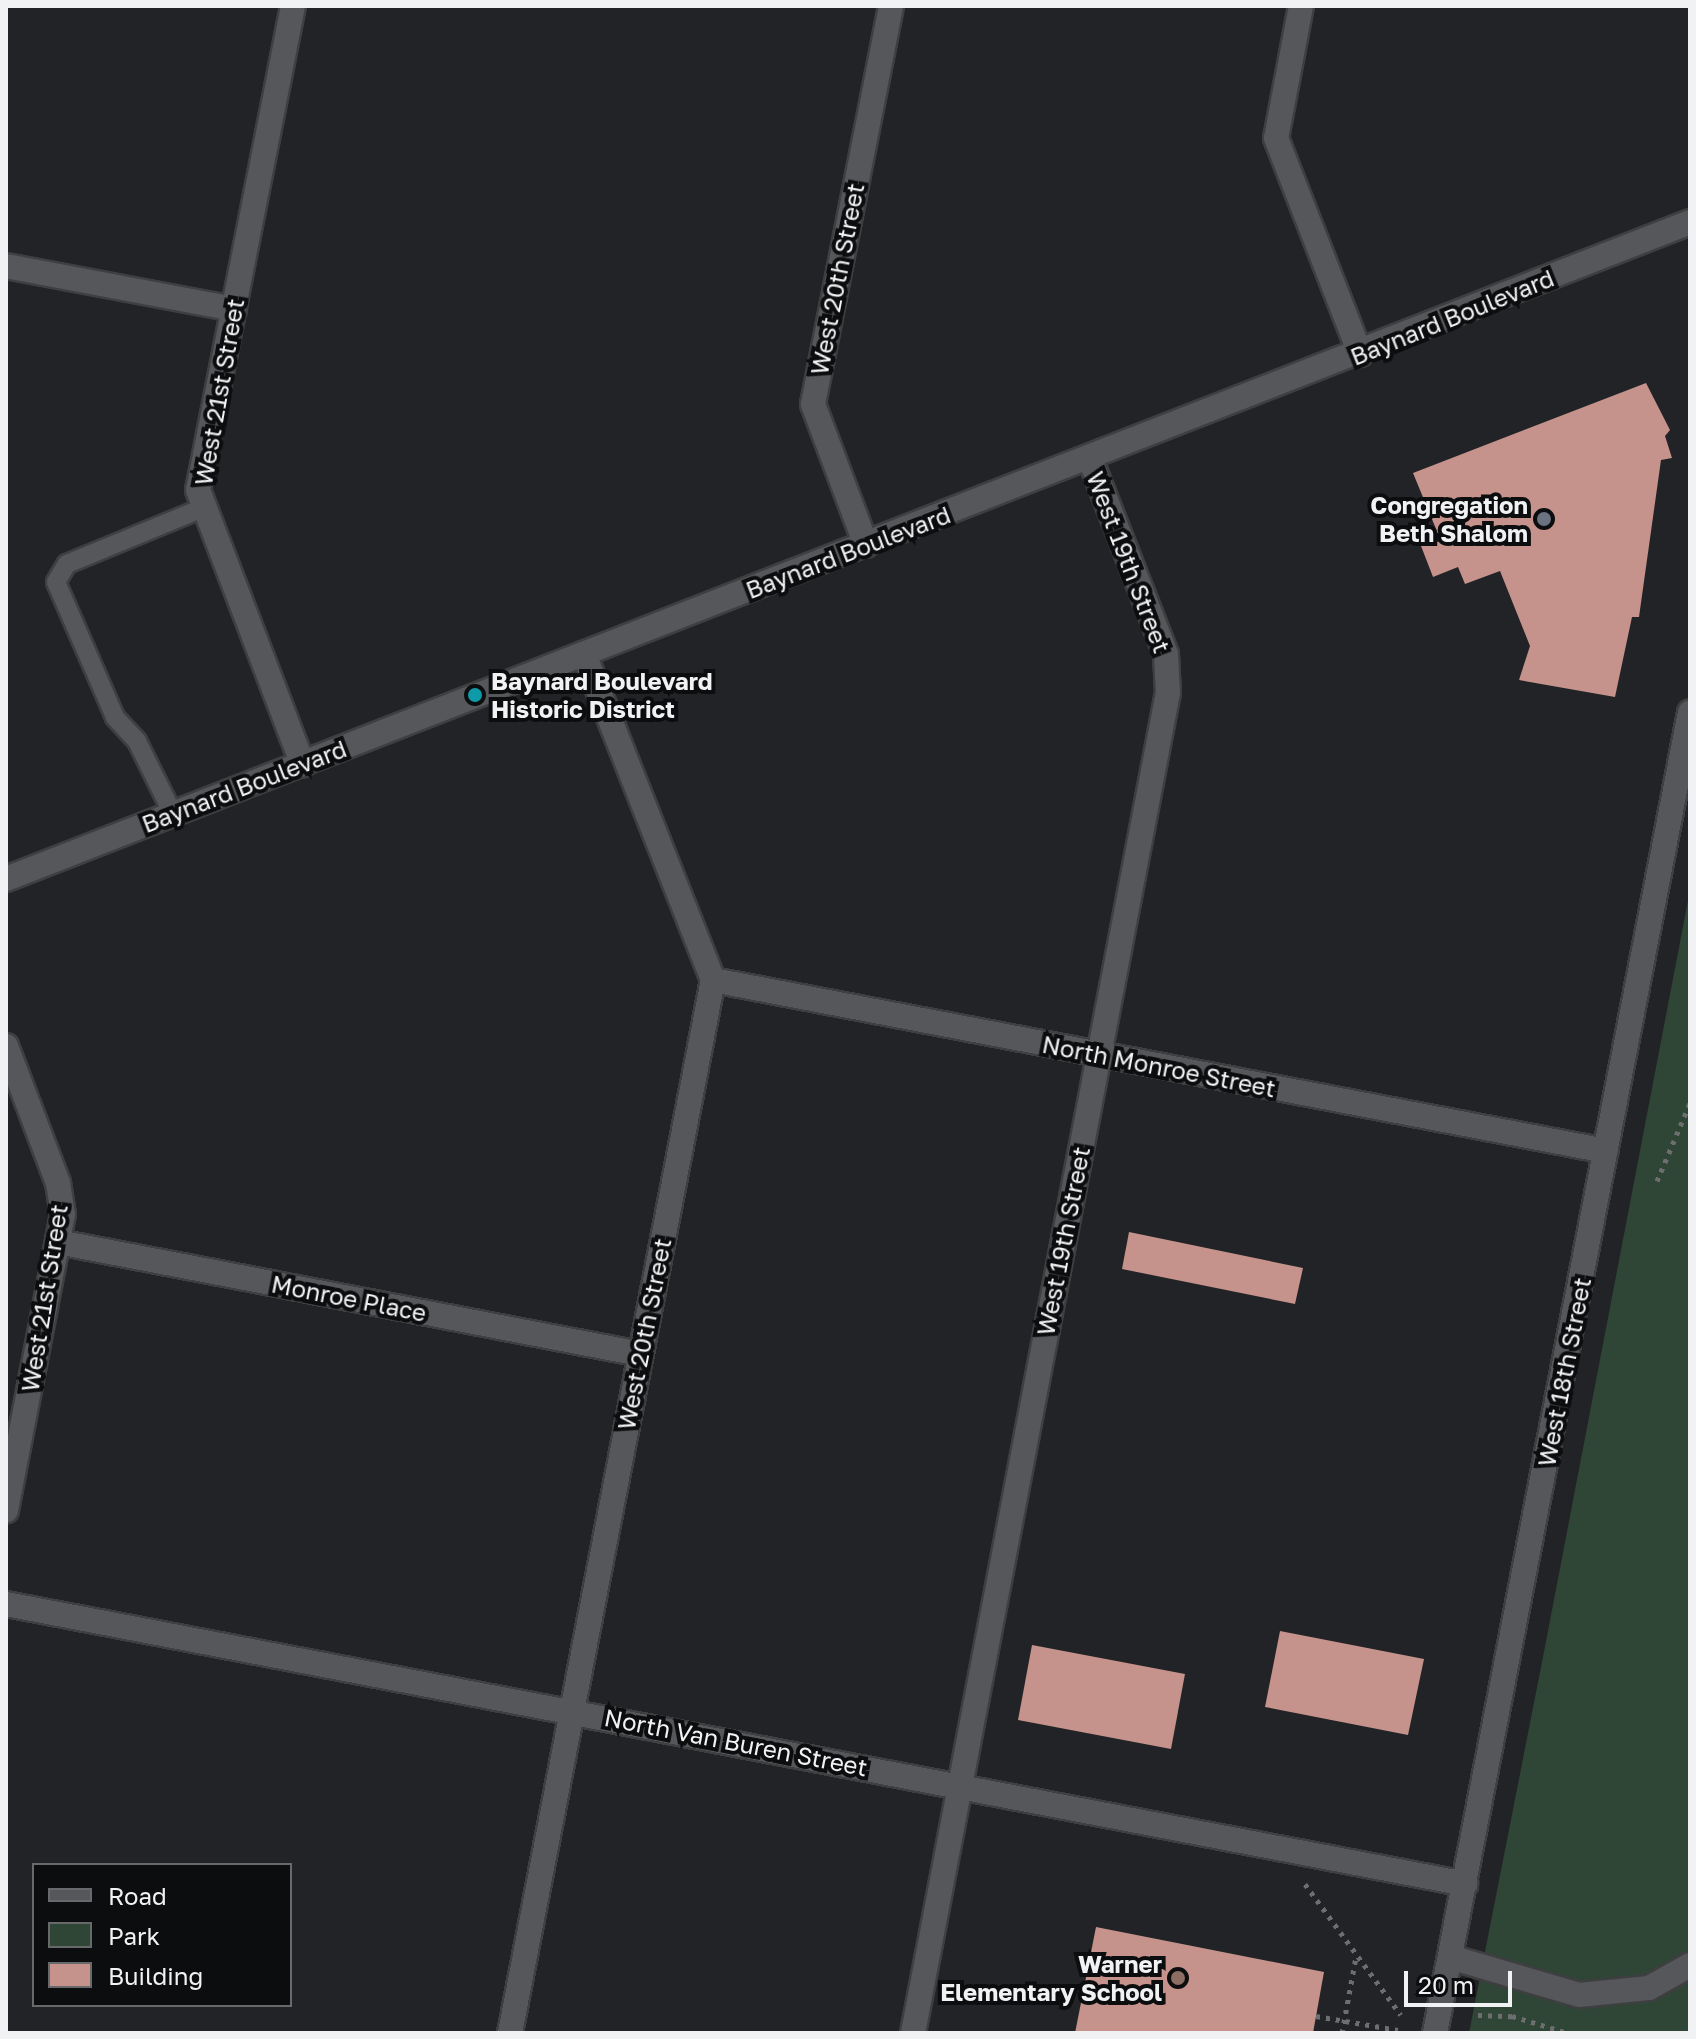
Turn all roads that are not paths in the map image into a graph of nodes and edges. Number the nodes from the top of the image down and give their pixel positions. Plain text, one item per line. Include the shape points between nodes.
1 (293, 6) edge
2 (891, 6) edge
3 (1301, 6) edge
4 (1690, 222) edge
5 (6, 266) edge
6 (234, 309) junction
7 (1360, 354) junction
8 (1090, 459) junction
9 (205, 507) junction
10 (866, 545) junction
11 (584, 654) junction
12 (1690, 712) edge
13 (303, 765) junction
14 (173, 814) junction
15 (6, 879) edge
16 (713, 980) junction
17 (6, 1046) edge
18 (1098, 1055) junction
19 (1606, 1151) junction
20 (58, 1242) junction
21 (640, 1354) junction
22 (6, 1511) edge
23 (6, 1604) edge
24 (572, 1710) junction
25 (959, 1785) junction
26 (1465, 1884) junction
27 (1450, 1957) junction
28 (1690, 1965) edge
29 (510, 2033) edge
30 (913, 2033) edge
31 (1435, 2033) edge

1 - 6 street, West 21st Street
2 - 10 street, West 20th Street via 813,404
3 - 7 street via 1276,138
4 - 7 street, Baynard Boulevard
5 - 6 street
6 - 9 street, West 21st Street via 198,490
7 - 8 street, Baynard Boulevard
8 - 10 street, Baynard Boulevard
8 - 18 street, West 19th Street via 1166,654 1169,676
9 - 13 street, West 21st Street
9 - 14 lane via 67,564 56,582 115,717 137,741
10 - 11 street, Baynard Boulevard
11 - 13 street, Baynard Boulevard
11 - 16 street
12 - 19 street, West 18th Street
13 - 14 street, Baynard Boulevard
14 - 15 street, Baynard Boulevard
16 - 18 street, North Monroe Street
16 - 21 street, West 20th Street
17 - 20 street, West 21st Street via 58,1183 63,1214
18 - 19 street, North Monroe Street
18 - 25 street, West 19th Street
19 - 26 street, West 18th Street
20 - 21 street, Monroe Place
20 - 22 street, West 21st Street
21 - 24 street, West 20th Street
23 - 24 street, North Van Buren Street
24 - 25 street, North Van Buren Street
24 - 29 street, West 20th Street
25 - 26 street, North Van Buren Street
25 - 30 street, West 19th Street
26 - 27 street, West 18th Street
27 - 28 street via 1579,1995 1614,1996 1649,1988
27 - 31 street, West 18th Street

